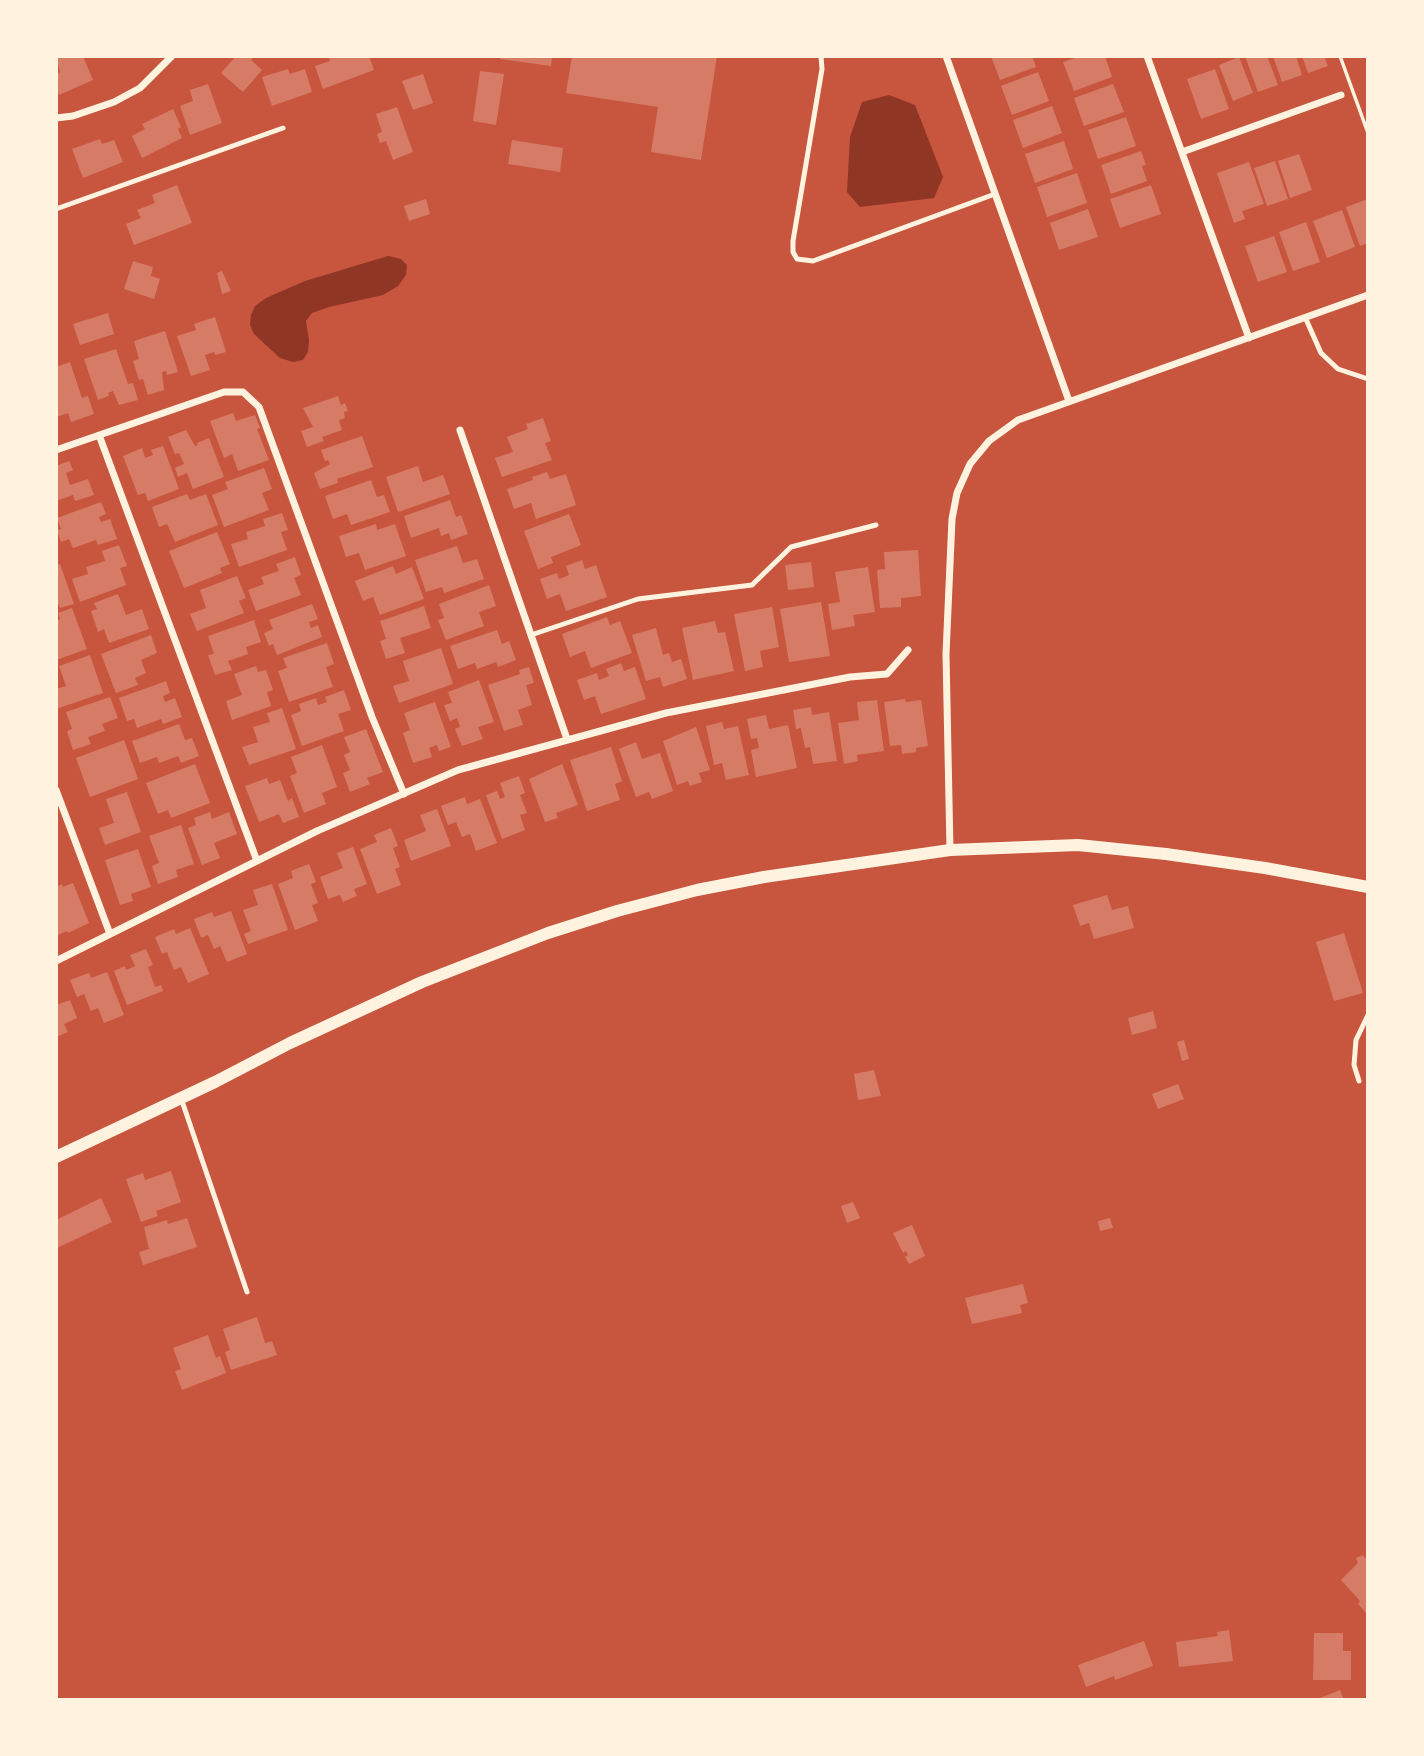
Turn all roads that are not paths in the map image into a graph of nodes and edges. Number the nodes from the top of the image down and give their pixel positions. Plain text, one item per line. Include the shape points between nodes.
1 (172, 56) edge
2 (821, 56) edge
3 (946, 56) edge
4 (1147, 56) edge
5 (1341, 95) dead end
6 (56, 118) edge
7 (283, 128) dead end
8 (1182, 152) junction
9 (995, 194) junction
10 (56, 209) edge
11 (1368, 295) edge
12 (1305, 317) junction
13 (1249, 338) junction
14 (1368, 379) edge
15 (1069, 401) junction
16 (460, 430) dead end
17 (99, 435) junction
18 (56, 450) edge
19 (876, 525) dead end
20 (531, 635) junction
21 (908, 650) dead end
22 (567, 739) junction
23 (56, 790) edge
24 (404, 794) junction
25 (950, 850) junction
26 (257, 861) junction
27 (1368, 887) edge
28 (110, 934) junction
29 (56, 961) edge
30 (1368, 1015) edge
31 (1359, 1081) dead end
32 (181, 1098) junction
33 (56, 1157) edge
34 (247, 1292) dead end

1 - 6 street via 141,88 114,102
2 - 9 lane via 793,241 797,259 813,261
3 - 9 street
4 - 8 street
5 - 8 street
7 - 10 lane
8 - 13 street
9 - 15 street
11 - 12 street
12 - 13 street
12 - 14 lane via 1321,353 1338,369
13 - 15 street
15 - 25 street via 1018,420 989,441 970,464 957,493 946,654
16 - 20 street
17 - 18 street
17 - 24 street via 224,392 243,392 259,407
17 - 26 street
19 - 20 lane via 791,547 752,585 638,599
20 - 22 street
21 - 22 street via 887,674 666,713
22 - 24 street via 458,770
23 - 28 street
24 - 26 street
25 - 27 street via 1091,846 1166,853
25 - 32 street via 697,890 548,933 422,982
26 - 28 street
28 - 29 street
30 - 31 lane via 1356,1040 1354,1065
32 - 33 street
32 - 34 lane

